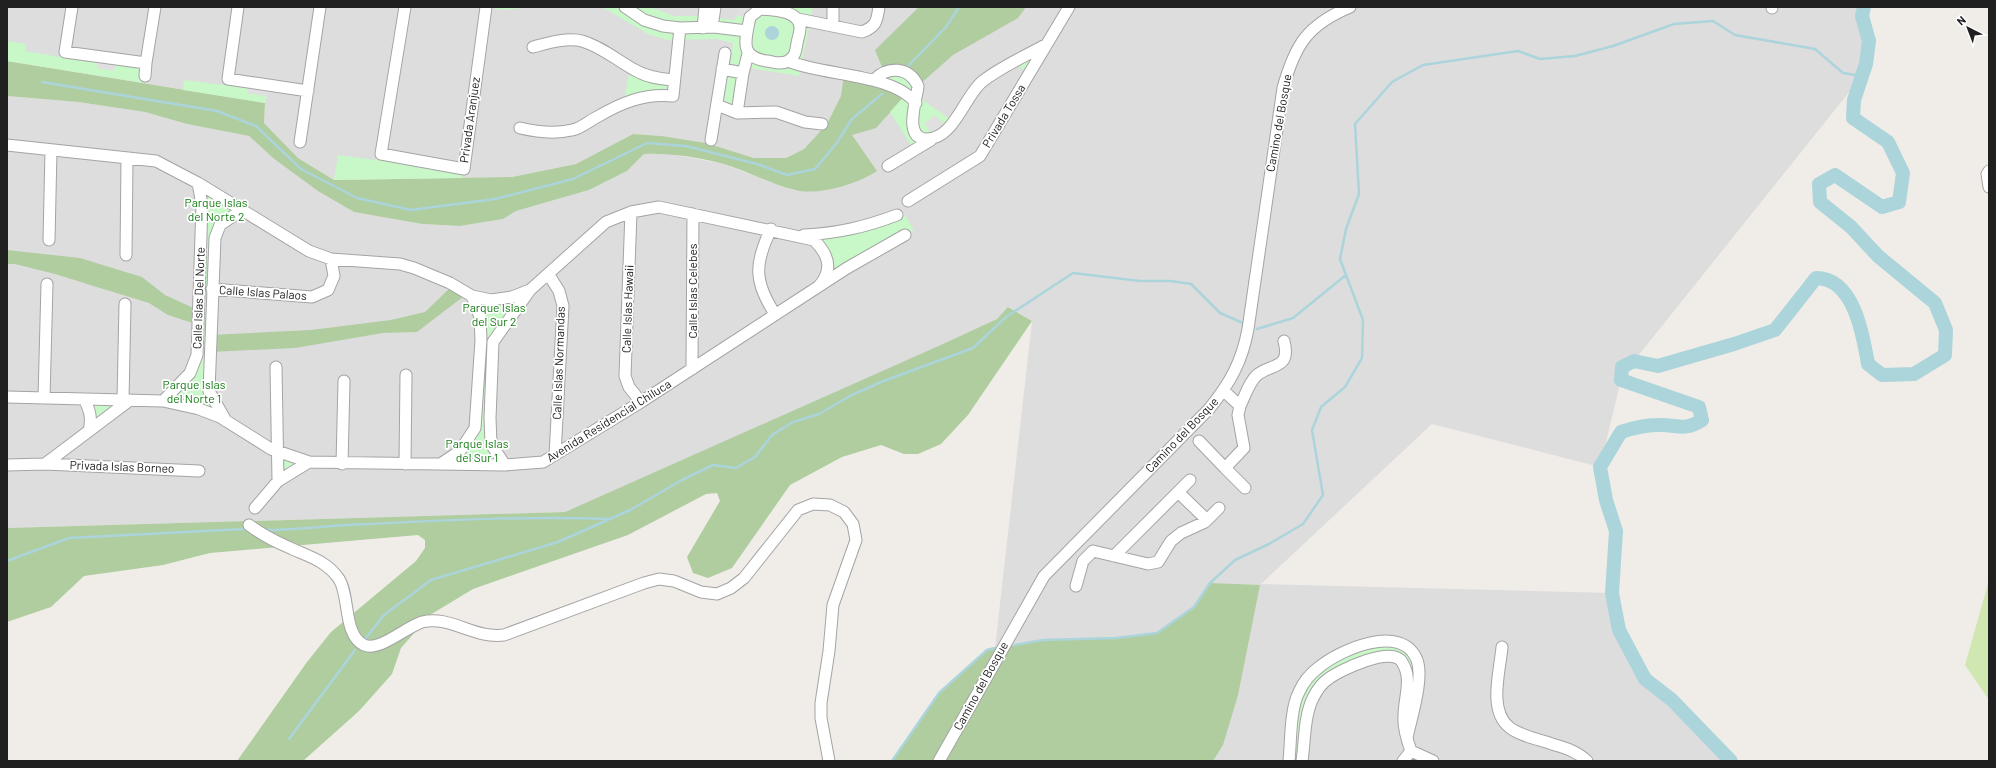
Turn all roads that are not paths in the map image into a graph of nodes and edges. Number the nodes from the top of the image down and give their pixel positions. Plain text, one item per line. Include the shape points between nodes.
1 (72, 7) edge
2 (155, 7) edge
3 (238, 7) edge
4 (320, 7) edge
5 (405, 7) edge
6 (486, 7) edge
7 (625, 7) edge
8 (705, 7) edge
9 (716, 7) edge
10 (833, 7) edge
11 (879, 7) edge
12 (1069, 7) edge
13 (1350, 7) edge
14 (769, 8) edge
15 (781, 9) edge
16 (798, 19) junction
17 (833, 26) junction
18 (680, 28) junction
19 (707, 28) junction
20 (747, 31) junction
21 (1047, 44) junction
22 (533, 47) dead end
23 (725, 54) dead end
24 (748, 54) junction
25 (788, 61) junction
26 (146, 63) junction
27 (722, 69) junction
28 (742, 73) junction
29 (145, 76) dead end
30 (658, 79) junction
31 (674, 80) junction
32 (874, 80) junction
33 (308, 91) junction
34 (656, 94) junction
35 (916, 103) junction
36 (717, 105) junction
37 (737, 113) junction
38 (822, 124) dead end
39 (520, 128) dead end
40 (711, 140) dead end
41 (931, 140) junction
42 (300, 142) dead end
43 (7, 145) edge
44 (51, 150) junction
45 (127, 158) junction
46 (888, 166) dead end
47 (1989, 171) edge
48 (198, 183) junction
49 (1989, 187) edge
50 (908, 201) dead end
51 (242, 210) junction
52 (631, 212) junction
53 (693, 214) junction
54 (897, 215) dead end
55 (771, 230) junction
56 (905, 235) dead end
57 (800, 236) junction
58 (49, 240) dead end
59 (126, 255) dead end
60 (331, 259) junction
61 (549, 275) junction
62 (47, 284) dead end
63 (212, 289) junction
64 (530, 290) junction
65 (814, 291) junction
66 (472, 296) junction
67 (125, 304) dead end
68 (775, 314) junction
69 (1284, 341) dead end
70 (276, 367) dead end
71 (692, 369) junction
72 (406, 375) dead end
73 (344, 381) dead end
74 (1224, 390) junction
75 (7, 397) edge
76 (44, 398) junction
77 (84, 399) junction
78 (127, 400) junction
79 (163, 401) junction
80 (640, 402) junction
81 (1240, 406) junction
82 (226, 421) junction
83 (89, 431) junction
84 (1199, 442) dead end
85 (276, 451) junction
86 (555, 455) junction
87 (309, 462) junction
88 (442, 463) junction
89 (45, 464) junction
90 (342, 464) junction
91 (405, 464) junction
92 (7, 465) edge
93 (505, 465) junction
94 (1225, 468) junction
95 (199, 471) dead end
96 (1190, 480) dead end
97 (278, 481) junction
98 (1245, 488) dead end
99 (1178, 492) junction
100 (255, 508) dead end
101 (1219, 508) dead end
102 (1207, 520) junction
103 (249, 525) dead end
104 (1080, 538) junction
105 (1070, 548) junction
106 (1093, 551) junction
107 (1114, 556) junction
108 (1083, 561) junction
109 (1076, 586) dead end
110 (1502, 647) dead end
111 (1407, 738) junction
112 (1411, 751) junction
113 (829, 761) edge
114 (939, 761) edge
115 (1289, 761) edge
116 (1302, 761) edge
117 (1403, 761) edge
118 (1433, 761) edge
119 (1587, 761) edge

1 - 26 street via 65,52
2 - 26 street
3 - 33 street via 228,79
4 - 33 street
5 - 6 street, Privada Aranjuez via 381,154 464,169
7 - 18 street via 652,24
8 - 19 street
9 - 19 street
10 - 17 street
11 - 17 street via 877,20 871,29 862,32
12 - 21 street, Privada Tossa
13 - 74 street, Camino del Bosque via 1321,22 1301,43 1291,61 1283,88 1244,352
14 - 15 street
14 - 20 street via 760,9 750,17
15 - 16 street
16 - 17 street
16 - 25 street via 800,27 795,55
18 - 19 street
18 - 31 street
19 - 20 street
20 - 24 street via 745,46
21 - 41 street, Privada Tossa via 982,81 952,125
21 - 50 street, Privada Tossa via 980,156
22 - 30 street via 552,42 580,41 604,50 633,69
23 - 27 street
24 - 25 street via 756,60 782,64
24 - 28 street
25 - 32 street via 801,67
26 - 29 street
27 - 28 street
27 - 36 street
28 - 37 street
30 - 31 street
30 - 34 street
31 - 34 street via 673,96
32 - 35 street via 907,94
32 - 35 street via 884,72 894,70 908,74 916,80 918,86
33 - 42 street
34 - 39 street via 617,106 573,130 539,132
35 - 41 street via 912,127 922,139
36 - 37 street
36 - 40 street
37 - 38 street via 776,112 804,122
41 - 46 street, Privada Tossa
43 - 44 street, Avenida Residencial Chiluca
44 - 45 street, Avenida Residencial Chiluca
44 - 58 street
45 - 48 street, Avenida Residencial Chiluca via 156,161
45 - 59 street
47 - 49 street
48 - 51 street, Avenida Residencial Chiluca
48 - 79 street, Calle Islas Del Norte via 202,208 197,355 190,373
51 - 60 street, Avenida Residencial Chiluca via 309,251
51 - 63 street, Calle Islas Del Norte via 220,225 215,238
52 - 53 street, Avenida Residencial Chiluca via 659,207
52 - 61 street, Avenida Residencial Chiluca via 606,222
52 - 80 street, Calle Islas Hawaii via 625,376 629,387
53 - 55 street, Avenida Residencial Chiluca
53 - 71 street, Calle Islas Celebes
54 - 57 street, Avenida Residencial Chiluca via 864,227 832,234
55 - 57 street, Avenida Residencial Chiluca
55 - 68 street via 761,251 758,274 763,297
56 - 65 street, Avenida Residencial Chiluca via 847,268
57 - 65 street, Avenida Residencial Chiluca via 814,240 824,250 828,265 824,280
60 - 63 street, Calle Islas Palaos via 334,276 328,290 312,297
60 - 66 street, Avenida Residencial Chiluca via 407,266 450,282
61 - 64 street, Avenida Residencial Chiluca
61 - 86 street, Calle Islas Normandas via 559,291 563,306
62 - 76 street
63 - 82 street, Calle Islas Del Norte via 209,391
64 - 66 street, Avenida Residencial Chiluca via 512,297 491,300
64 - 93 street via 493,342 491,444
65 - 68 street, Avenida Residencial Chiluca
66 - 88 street via 480,317 481,340 475,428 460,451
67 - 78 street
68 - 71 street, Avenida Residencial Chiluca
69 - 81 street via 1284,360 1278,366 1257,375
70 - 85 street
71 - 80 street, Avenida Residencial Chiluca
72 - 91 street
73 - 90 street
74 - 81 street
74 - 104 street, Camino del Bosque via 1209,409
75 - 76 street, Avenida Residencial Chiluca
76 - 77 street, Avenida Residencial Chiluca
77 - 78 street, Avenida Residencial Chiluca
77 - 83 street via 92,420
78 - 79 street, Avenida Residencial Chiluca
78 - 83 street, Privada Islas Borneo
79 - 82 street, Avenida Residencial Chiluca via 199,409
80 - 86 street, Avenida Residencial Chiluca
81 - 94 street via 1238,415 1244,448
82 - 85 street, Avenida Residencial Chiluca
83 - 89 street, Privada Islas Borneo
84 - 94 street
85 - 87 street, Avenida Residencial Chiluca
85 - 97 street
86 - 93 street, Avenida Residencial Chiluca via 543,462
87 - 90 street, Avenida Residencial Chiluca
87 - 97 street
88 - 91 street, Avenida Residencial Chiluca
88 - 93 street, Avenida Residencial Chiluca
89 - 92 street, Privada Islas Borneo
89 - 95 street, Privada Islas Borneo
90 - 91 street, Avenida Residencial Chiluca
94 - 98 street
96 - 99 street
97 - 100 street
99 - 102 street
99 - 107 street
101 - 102 street
102 - 107 street via 1171,541 1158,562 1148,564
103 - 113 street via 263,535 313,557 329,568 339,580 355,638 364,646 374,646 422,622 450,623 480,634 504,635 644,583 659,580 674,581 701,592 717,594 744,578 798,510 813,504 830,505 844,512 853,524 856,540 833,605 830,651 821,702 821,718
104 - 105 street, Camino del Bosque
104 - 106 street
105 - 108 street
105 - 114 street, Camino del Bosque via 1044,576
106 - 107 street
106 - 108 street
108 - 109 street
110 - 119 street via 1497,699 1503,721 1510,728 1575,752
111 - 112 street
111 - 115 street via 1420,670 1417,659 1403,645 1382,640 1368,642 1328,660 1306,680 1295,703
111 - 116 street via 1404,716 1408,681 1406,671 1402,660 1392,655 1378,656 1327,679 1319,688 1309,710
112 - 117 street
112 - 118 street

